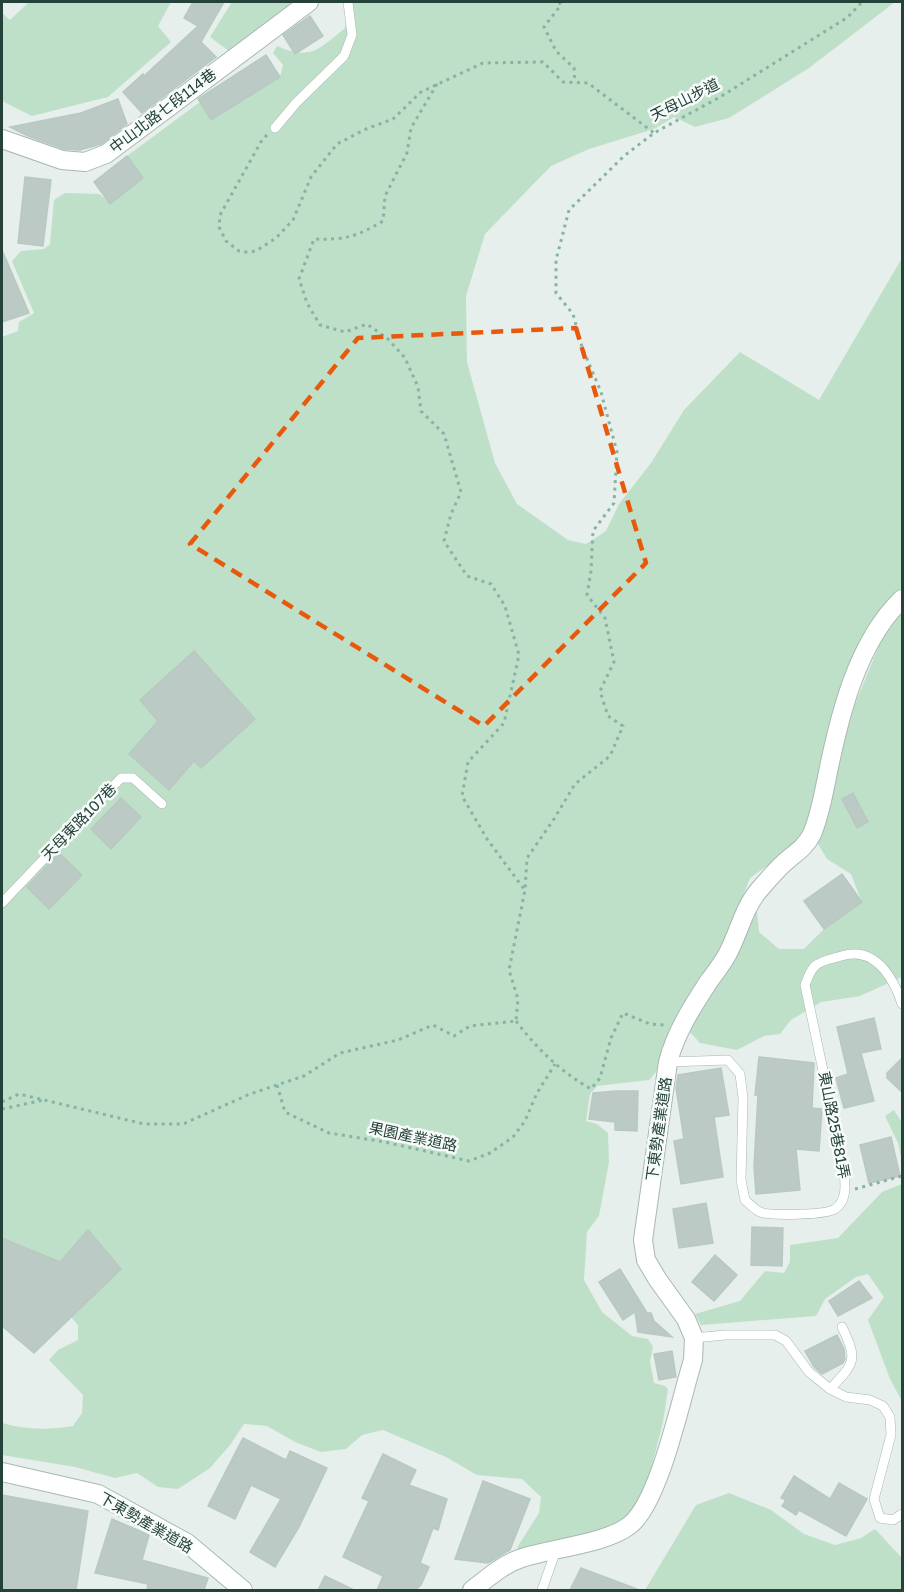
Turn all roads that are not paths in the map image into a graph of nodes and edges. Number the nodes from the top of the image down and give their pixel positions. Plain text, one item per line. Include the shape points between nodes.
1 (309, 2) edge
2 (348, 2) edge
3 (275, 128) road end
4 (2, 139) edge
5 (903, 599) edge
6 (162, 804) dead end
7 (2, 903) edge
8 (903, 1004) edge
9 (668, 1062) junction
10 (842, 1327) dead end
11 (694, 1338) junction
12 (830, 1389) junction
13 (2, 1472) edge
14 (903, 1514) edge
15 (556, 1550) junction
16 (243, 1590) edge
17 (472, 1590) edge
18 (542, 1590) edge

1 - 4 street, 中山北路七段114巷 via 106,154 85,162 62,160
2 - 3 lane via 352,35 344,56
5 - 9 street, 下東勢產業道路 via 873,635 849,694 812,834 800,852 758,891 727,955 680,1027
6 - 7 lane, 天母東路107巷 via 133,778 121,778
8 - 9 lane, 東山路25巷81弄 via 897,987 883,968 867,957 853,954 817,963 810,971 806,985 846,1189 835,1210 819,1214 760,1212 746,1200 741,1180 740,1074 728,1060
9 - 11 street, 下東勢產業道路 via 643,1240 646,1260 686,1319
10 - 12 lane via 853,1358 848,1370
11 - 12 lane via 775,1335 786,1341 809,1372
11 - 15 street via 693,1360 656,1487 640,1512 631,1525 608,1536
12 - 14 lane via 883,1406 890,1416 891,1435 874,1498 880,1518 893,1520
13 - 16 street, 下東勢產業道路 via 98,1494 187,1544
15 - 17 street via 521,1558
15 - 18 lane

